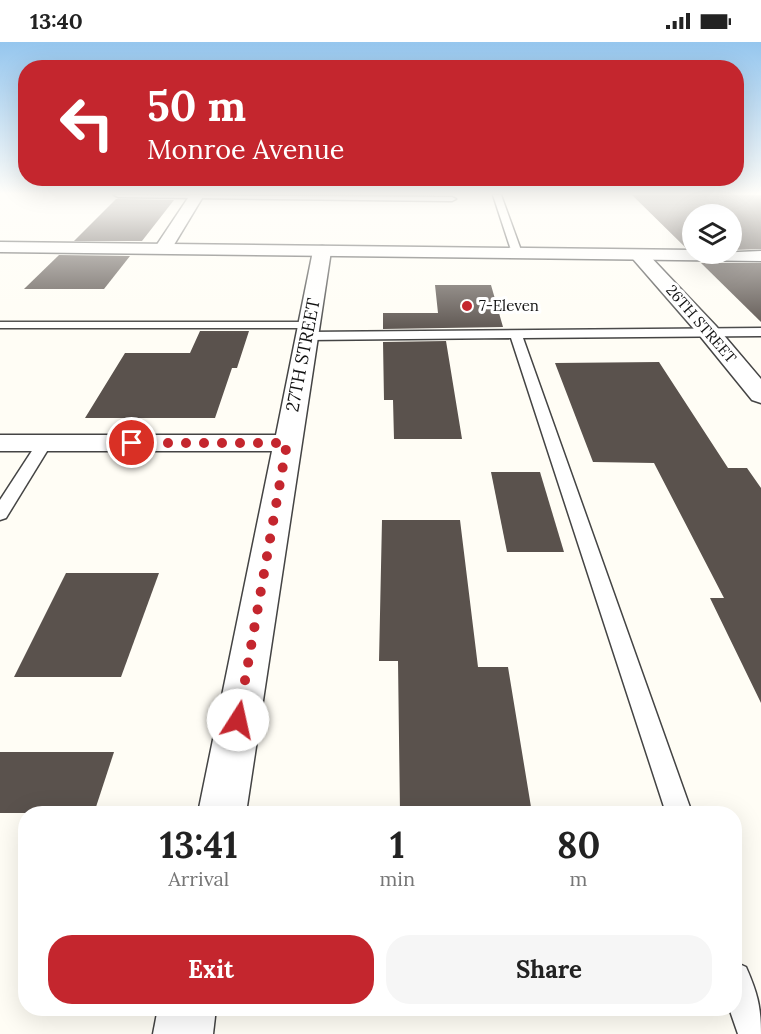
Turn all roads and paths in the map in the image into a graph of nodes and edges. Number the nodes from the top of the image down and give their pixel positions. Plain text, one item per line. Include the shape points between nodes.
1 (168, 241) edge
2 (513, 241) edge
3 (0, 247) edge
4 (163, 249) junction
5 (322, 251) junction
6 (517, 253) junction
7 (639, 255) junction
8 (761, 256) edge
9 (0, 325) edge
10 (308, 331) junction
11 (708, 332) junction
12 (761, 332) edge
13 (516, 334) junction
14 (761, 395) edge
15 (0, 443) edge
16 (44, 443) junction
17 (287, 443) junction
18 (0, 514) edge
19 (223, 806) edge
20 (677, 806) edge
21 (742, 999) edge
22 (186, 1016) edge
23 (183, 1034) edge
24 (754, 1034) edge

1 - 4 street
2 - 6 lane
3 - 4 street
4 - 5 street
5 - 6 street
5 - 10 street, 27TH STREET
6 - 7 street
7 - 8 street
7 - 11 street, 26TH STREET
9 - 10 lane
10 - 13 lane
10 - 17 street, 27TH STREET
11 - 12 lane
11 - 13 lane
11 - 14 street, 26TH STREET
13 - 20 lane
15 - 16 street
16 - 17 street
16 - 18 lane
17 - 19 street, 27TH STREET
21 - 24 lane
22 - 23 street

